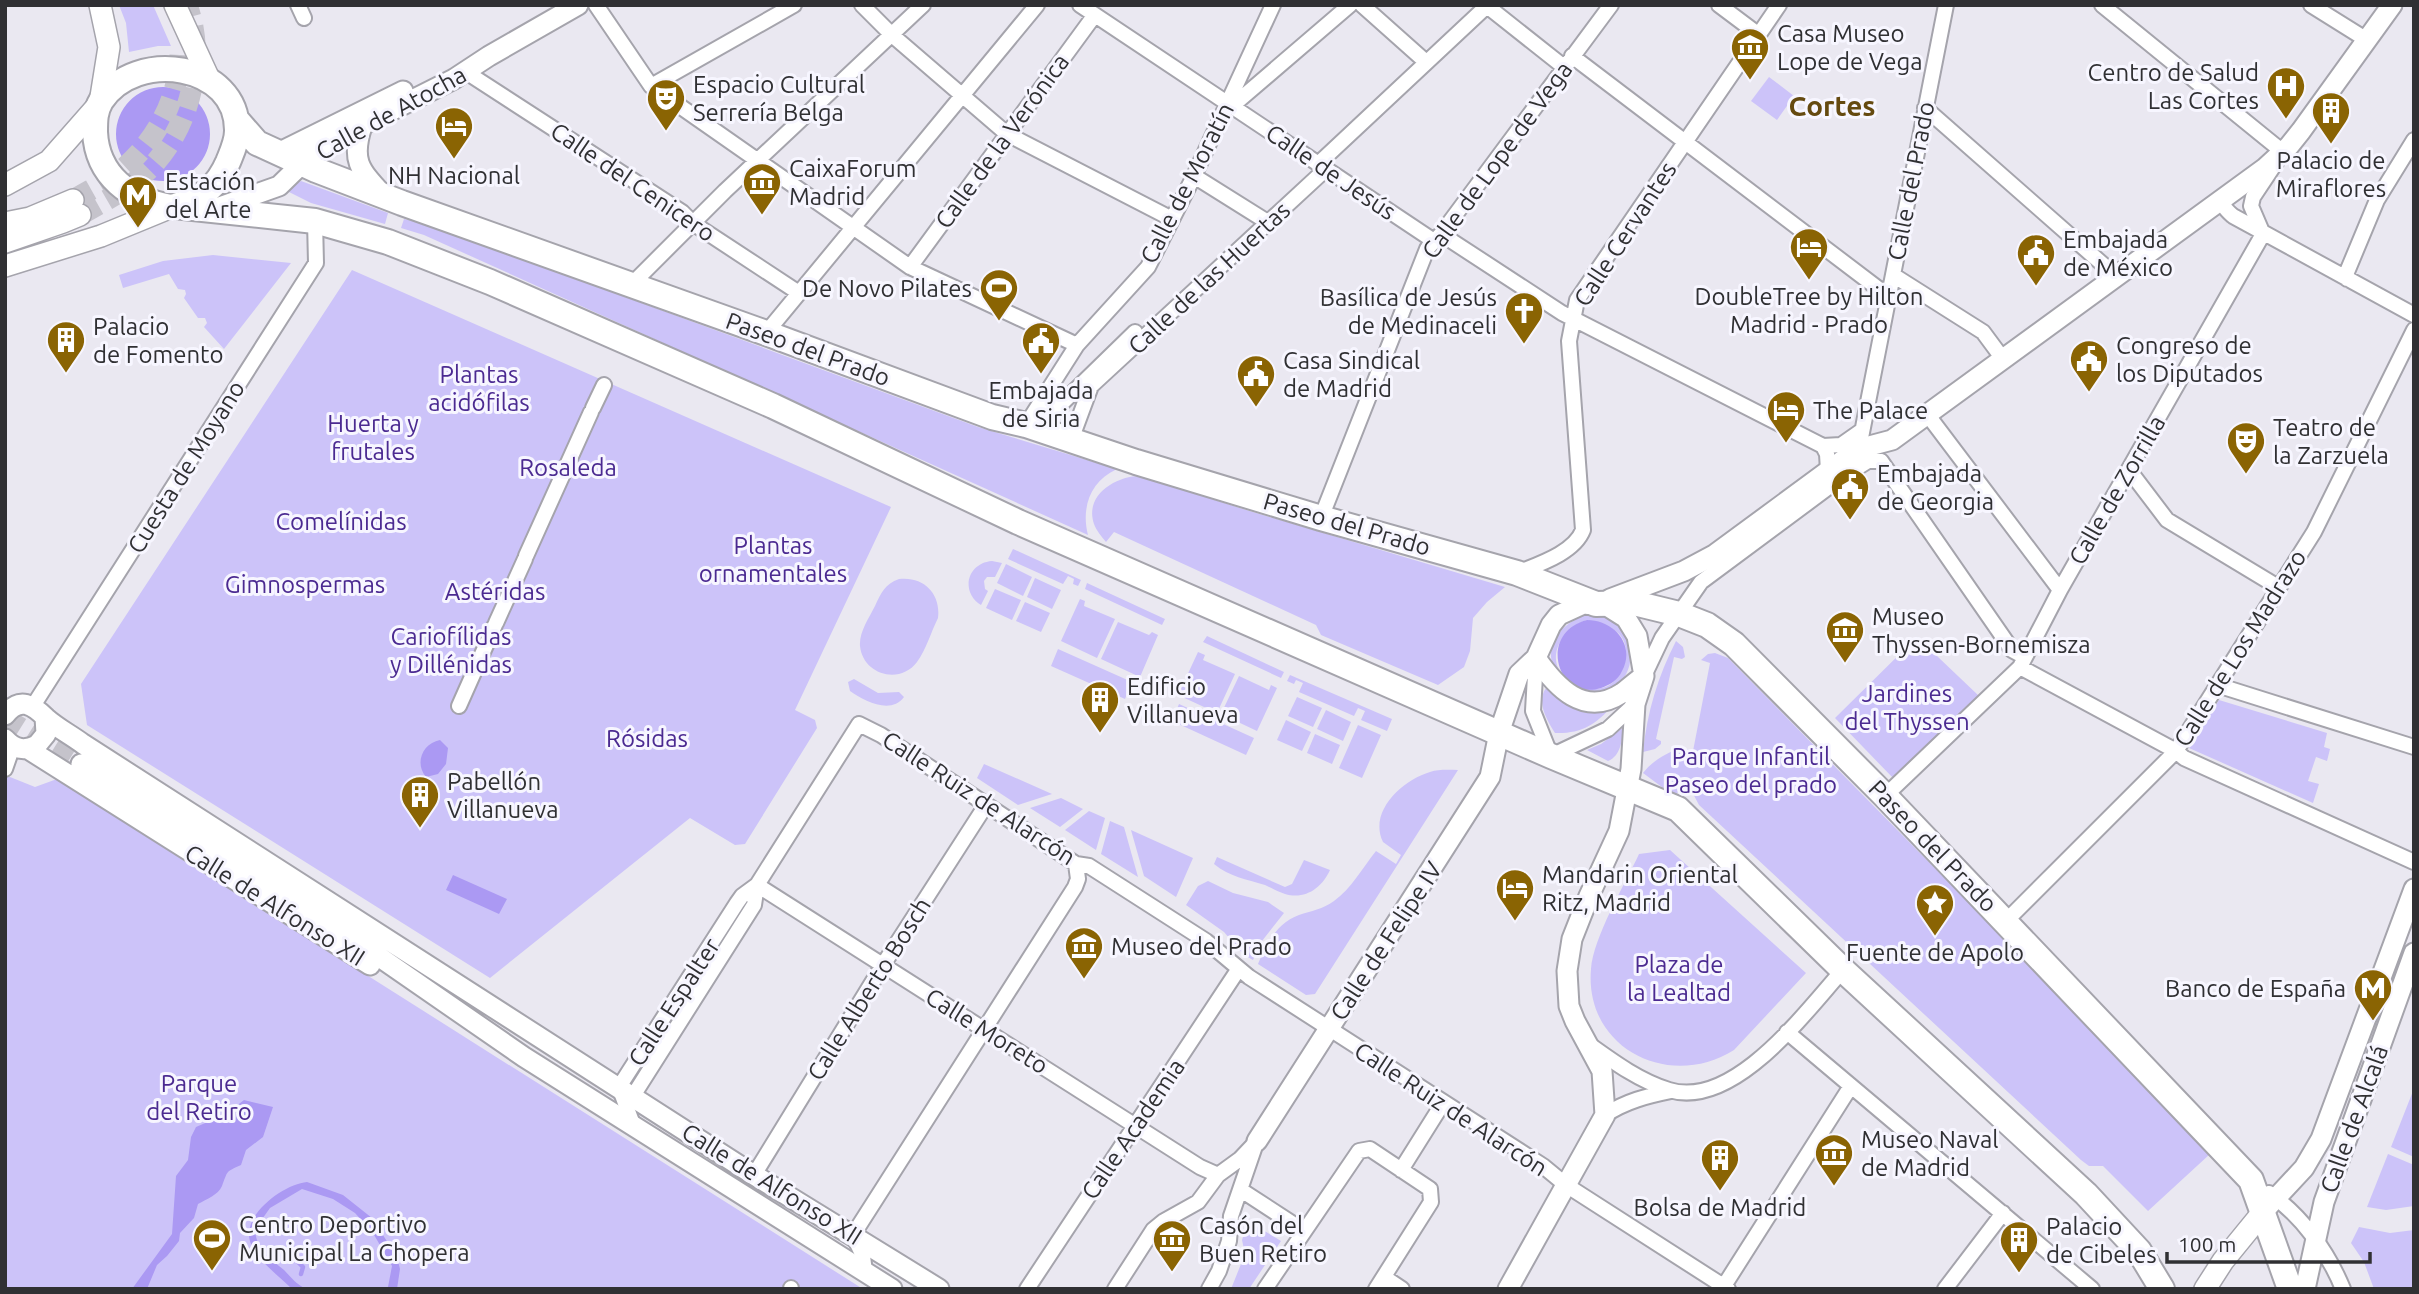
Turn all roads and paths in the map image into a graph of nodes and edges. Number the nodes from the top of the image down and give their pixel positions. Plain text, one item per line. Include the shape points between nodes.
1 (100, 5) edge
2 (175, 5) edge
3 (596, 5) edge
4 (794, 5) edge
5 (862, 5) edge
6 (923, 5) edge
7 (1037, 5) edge
8 (1080, 5) edge
9 (1273, 5) edge
10 (1350, 5) edge
11 (1362, 5) edge
12 (1611, 5) edge
13 (1719, 5) edge
14 (1779, 5) edge
15 (1946, 5) edge
16 (2102, 5) edge
17 (2311, 5) edge
18 (2392, 5) edge
19 (1488, 6) edge
20 (573, 8) edge
21 (1094, 16) junction
22 (892, 35) junction
23 (1759, 35) junction
24 (2367, 40) junction
25 (1568, 61) junction
26 (1426, 62) junction
27 (466, 72) junction
28 (210, 80) junction
29 (651, 86) junction
30 (962, 94) junction
31 (1228, 102) junction
32 (100, 103) junction
33 (1925, 108) junction
34 (236, 119) junction
35 (362, 126) junction
36 (1007, 134) junction
37 (2414, 140) edge
38 (1685, 141) junction
39 (2283, 152) junction
40 (278, 153) junction
41 (758, 161) junction
42 (303, 164) junction
43 (1322, 167) junction
44 (1194, 176) junction
45 (5, 185) edge
46 (2226, 196) junction
47 (385, 197) junction
48 (173, 206) junction
49 (213, 210) junction
50 (1172, 219) junction
51 (315, 221) junction
52 (5, 223) edge
53 (1269, 223) junction
54 (694, 224) junction
55 (853, 228) junction
56 (2263, 233) junction
57 (1437, 237) junction
58 (5, 242) edge
59 (5, 266) edge
60 (910, 267) junction
61 (1893, 275) junction
62 (2116, 276) junction
63 (2347, 279) junction
64 (631, 285) junction
65 (799, 293) junction
66 (1888, 296) junction
67 (2414, 315) edge
68 (1572, 318) junction
69 (2414, 330) edge
70 (1135, 332) dead end
71 (766, 333) junction
72 (1077, 345) junction
73 (2003, 359) junction
74 (604, 385) dead end
75 (1927, 414) junction
76 (1033, 417) junction
77 (1071, 440) junction
78 (1860, 440) junction
79 (1892, 440) junction
80 (1823, 446) junction
81 (1881, 461) junction
82 (2129, 470) junction
83 (1835, 474) junction
84 (1321, 518) junction
85 (1517, 573) junction
86 (2278, 587) junction
87 (2060, 590) junction
88 (1596, 604) junction
89 (1679, 614) junction
90 (1536, 658) junction
91 (2022, 662) junction
92 (1643, 676) junction
93 (2217, 685) junction
94 (1636, 704) junction
95 (458, 706) dead end
96 (22, 707) edge
97 (859, 724) joint
98 (1499, 733) junction
99 (15, 745) edge
100 (2414, 747) edge
101 (2176, 751) junction
102 (1551, 756) junction
103 (80, 764) tunnel mouth
104 (5, 769) edge
105 (1626, 788) junction
106 (1885, 796) junction
107 (986, 805) junction
108 (2414, 862) edge
109 (1076, 864) junction
110 (757, 885) junction
111 (2414, 889) edge
112 (300, 902) junction
113 (2408, 921) edge
114 (2005, 922) junction
115 (2414, 953) edge
116 (883, 965) junction
117 (1238, 970) junction
118 (1843, 970) junction
119 (984, 1029) junction
120 (1329, 1030) junction
121 (1787, 1032) junction
122 (535, 1035) junction
123 (1587, 1044) junction
124 (524, 1057) junction
125 (1851, 1086) junction
126 (1671, 1091) junction
127 (626, 1092) junction
128 (1443, 1102) junction
129 (1605, 1115) junction
130 (1136, 1125) junction
131 (634, 1127) junction
132 (1257, 1141) junction
133 (696, 1165) junction
134 (1401, 1170) junction
135 (754, 1175) junction
136 (1218, 1175) junction
137 (1566, 1185) junction
138 (1241, 1190) junction
139 (2270, 1205) junction
140 (2003, 1213) junction
141 (1304, 1231) junction
142 (853, 1235) junction
143 (2316, 1240) junction
144 (865, 1272) junction
145 (1380, 1283) edge
146 (1724, 1288) edge
147 (892, 1289) edge
148 (939, 1289) edge
149 (1027, 1289) edge
150 (1115, 1289) edge
151 (1209, 1289) edge
152 (1265, 1289) edge
153 (1402, 1289) edge
154 (1508, 1289) edge
155 (1945, 1289) edge
156 (2092, 1289) edge
157 (2162, 1289) edge
158 (2205, 1289) edge
159 (2290, 1289) edge
160 (2305, 1289) edge
161 (2343, 1289) edge

1 - 32 main road via 108,47
2 - 28 main road
3 - 29 street
4 - 29 street
5 - 22 street
6 - 22 street
7 - 30 street
8 - 21 street, Calle de Jesús
9 - 31 street, Calle de Moratín
10 - 31 street via 1238,101
11 - 26 street
12 - 25 street, Calle de Lope de Vega
13 - 23 street
14 - 23 street, Calle Cervantes
15 - 33 street, Calle del Prado
16 - 39 street
17 - 24 street
18 - 24 street
19 - 25 street
19 - 26 street, Calle de las Huertas
20 - 27 street, Calle de Atocha
20 - 40 street, Calle de Atocha via 529,20 450,67
21 - 31 street, Calle de Jesús
21 - 36 street, Calle de la Verónica
22 - 30 street
22 - 41 street
23 - 38 street, Calle Cervantes
24 - 39 street
25 - 38 street
25 - 57 street, Calle de Lope de Vega
26 - 43 street, Calle de las Huertas
27 - 35 street, Calle de Atocha
27 - 54 street, Calle del Cenicero
28 - 32 highway via 172,67 156,68 117,84
28 - 34 highway
29 - 41 street
30 - 36 street
30 - 55 street
31 - 43 street, Calle de Jesús
31 - 44 street, Calle de Moratín
32 - 45 main road via 49,161
32 - 48 highway via 94,120 96,141 108,173 139,198
33 - 61 street, Calle del Prado
33 - 62 street
34 - 40 highway, Paseo del Prado via 257,144
34 - 48 highway via 235,141 217,182 199,198
35 - 42 street, Calle de Atocha via 319,147
35 - 47 street via 357,161
36 - 50 street
36 - 60 street, Calle de la Verónica
37 - 63 street via 2377,200
38 - 66 street
38 - 68 street, Calle Cervantes via 1577,300
39 - 46 street
39 - 56 street via 2253,197 2251,206
40 - 42 highway, Paseo del Prado
41 - 54 street
41 - 55 street
42 - 47 highway, Paseo del Prado
42 - 49 street, Calle de Atocha via 279,186
43 - 53 street, Calle de las Huertas
43 - 57 street, Calle de Jesús
44 - 50 street, Calle de Moratín
44 - 53 street
46 - 56 street via 2225,209
46 - 62 street
47 - 64 highway, Paseo del Prado
48 - 49 highway
48 - 59 main road via 101,236
49 - 51 highway
50 - 72 street, Calle de Moratín via 1148,267
51 - 96 street, Cuesta de Moyano via 316,263
51 - 98 highway via 388,242 502,287 773,406 1017,522
52 - 58 main road via 76,207 63,222
53 - 77 street, Calle de las Huertas via 1091,386
54 - 64 street
54 - 65 street, Calle del Cenicero
55 - 60 street
55 - 65 street
56 - 63 street
56 - 82 street, Calle de Zorrilla
57 - 68 street, Calle de Jesús
57 - 84 street, Calle de Lope de Vega via 1427,249
60 - 72 street
61 - 66 street, Calle del Prado
61 - 73 street via 1983,332
62 - 73 street
63 - 67 street
64 - 71 highway, Paseo del Prado
65 - 71 street
66 - 78 street, Calle del Prado
68 - 80 street, Calle de Jesús
68 - 85 street, Calle Cervantes via 1569,341 1583,530 1563,551
69 - 86 street, Calle de Los Madrazo via 2314,531
70 - 76 street via 1058,408
71 - 76 highway, Paseo del Prado via 992,417
72 - 76 street, Calle de Moratín
73 - 75 street
74 - 95 street
75 - 79 street
75 - 87 street
76 - 77 highway, Paseo del Prado
77 - 84 highway, Paseo del Prado
78 - 79 street
78 - 80 street
78 - 83 street
79 - 81 street
80 - 83 street
81 - 83 street via 1868,461
81 - 91 street
82 - 86 street via 2167,520
82 - 87 street, Calle de Zorrilla
83 - 88 street via 1714,555
83 - 89 street via 1700,582
84 - 85 highway, Paseo del Prado
85 - 88 highway, Paseo del Prado
86 - 93 street, Calle de Los Madrazo
87 - 91 street, Calle de Zorrilla
88 - 89 highway, Paseo del Prado via 1634,603
88 - 90 street via 1570,608 1559,615
88 - 92 street via 1626,618 1637,636
89 - 92 street
89 - 106 highway, Paseo del Prado via 1707,625 1734,644
90 - 92 street via 1562,691 1585,701 1620,694
90 - 98 street, Calle de Felipe IV via 1519,674
90 - 102 street via 1533,711
91 - 101 street
91 - 106 street, Calle de Zorrilla
92 - 94 street
93 - 100 street
93 - 101 street, Calle de Los Madrazo
94 - 102 street via 1608,729
94 - 105 street
96 - 99 street via 47,729 37,745
96 - 122 street, Calle de Alfonso XII
97 - 107 street, Calle Ruiz de Alarcón
97 - 110 street, Calle Espalter
98 - 102 highway
98 - 120 street, Calle de Felipe IV via 1490,777
99 - 104 street
99 - 124 street, Calle de Alfonso XII
101 - 108 street
101 - 114 street, Calle de Los Madrazo
102 - 105 highway
103 - 112 street, Calle de Alfonso XII
105 - 118 highway via 1684,813
105 - 123 street via 1619,831 1568,955 1569,1006
106 - 114 highway, Paseo del Prado
107 - 109 street, Calle Ruiz de Alarcón
107 - 116 street, Calle Alberto Bosch
109 - 117 street, Calle Ruiz de Alarcón via 1089,866 1200,937
109 - 119 street via 1075,887
110 - 116 street, Calle Moreto
110 - 127 street, Calle Espalter via 754,905
111 - 113 street, Calle de Alcalá
112 - 122 street, Calle de Alfonso XII
112 - 124 street, Calle de Alfonso XII
113 - 139 street, Calle de Alcalá via 2321,1139 2304,1168
114 - 139 highway, Paseo del Prado
115 - 143 street, Calle de Alcalá via 2324,1202
116 - 119 street, Calle Moreto
116 - 135 street, Calle Alberto Bosch
117 - 120 street, Calle Ruiz de Alarcón
117 - 130 street, Calle Academia
118 - 121 street
118 - 157 highway via 2086,1194 2138,1251
119 - 130 street, Calle Moreto
119 - 142 street
120 - 128 street, Calle Ruiz de Alarcón
120 - 132 street, Calle de Felipe IV
121 - 125 street
121 - 126 street via 1756,1063 1730,1080 1700,1090
122 - 127 street, Calle de Alfonso XII
123 - 126 street via 1632,1074
123 - 129 street via 1602,1071
124 - 131 street, Calle de Alfonso XII
125 - 140 street
125 - 146 street
126 - 129 street via 1641,1097
127 - 131 street, Calle Espalter
127 - 135 street, Calle de Alfonso XII
128 - 134 street
128 - 137 street, Calle Ruiz de Alarcón
129 - 137 street
130 - 136 street, Calle Moreto
130 - 149 street, Calle Academia
131 - 133 street, Calle de Alfonso XII
132 - 136 street, Calle de Felipe IV
132 - 138 street, Calle de Felipe IV
133 - 135 street via 707,1158 725,1169
133 - 144 street, Calle de Alfonso XII
134 - 141 street via 1370,1149 1359,1151
134 - 145 street via 1430,1189 1431,1202
135 - 142 street, Calle de Alfonso XII
136 - 150 street, Calle de Felipe IV via 1198,1202 1153,1230
137 - 146 street, Calle Ruiz de Alarcón
137 - 154 street
138 - 141 street
138 - 151 street, Calle de Felipe IV via 1219,1272
139 - 143 street
139 - 158 main road
139 - 159 highway, Paseo del Prado via 2272,1240
140 - 155 street
140 - 156 street
141 - 152 street
142 - 144 street
142 - 148 street, Calle de Alfonso XII
143 - 160 street, Calle de Alcalá
143 - 161 street
144 - 147 street, Calle de Alfonso XII
145 - 153 street

